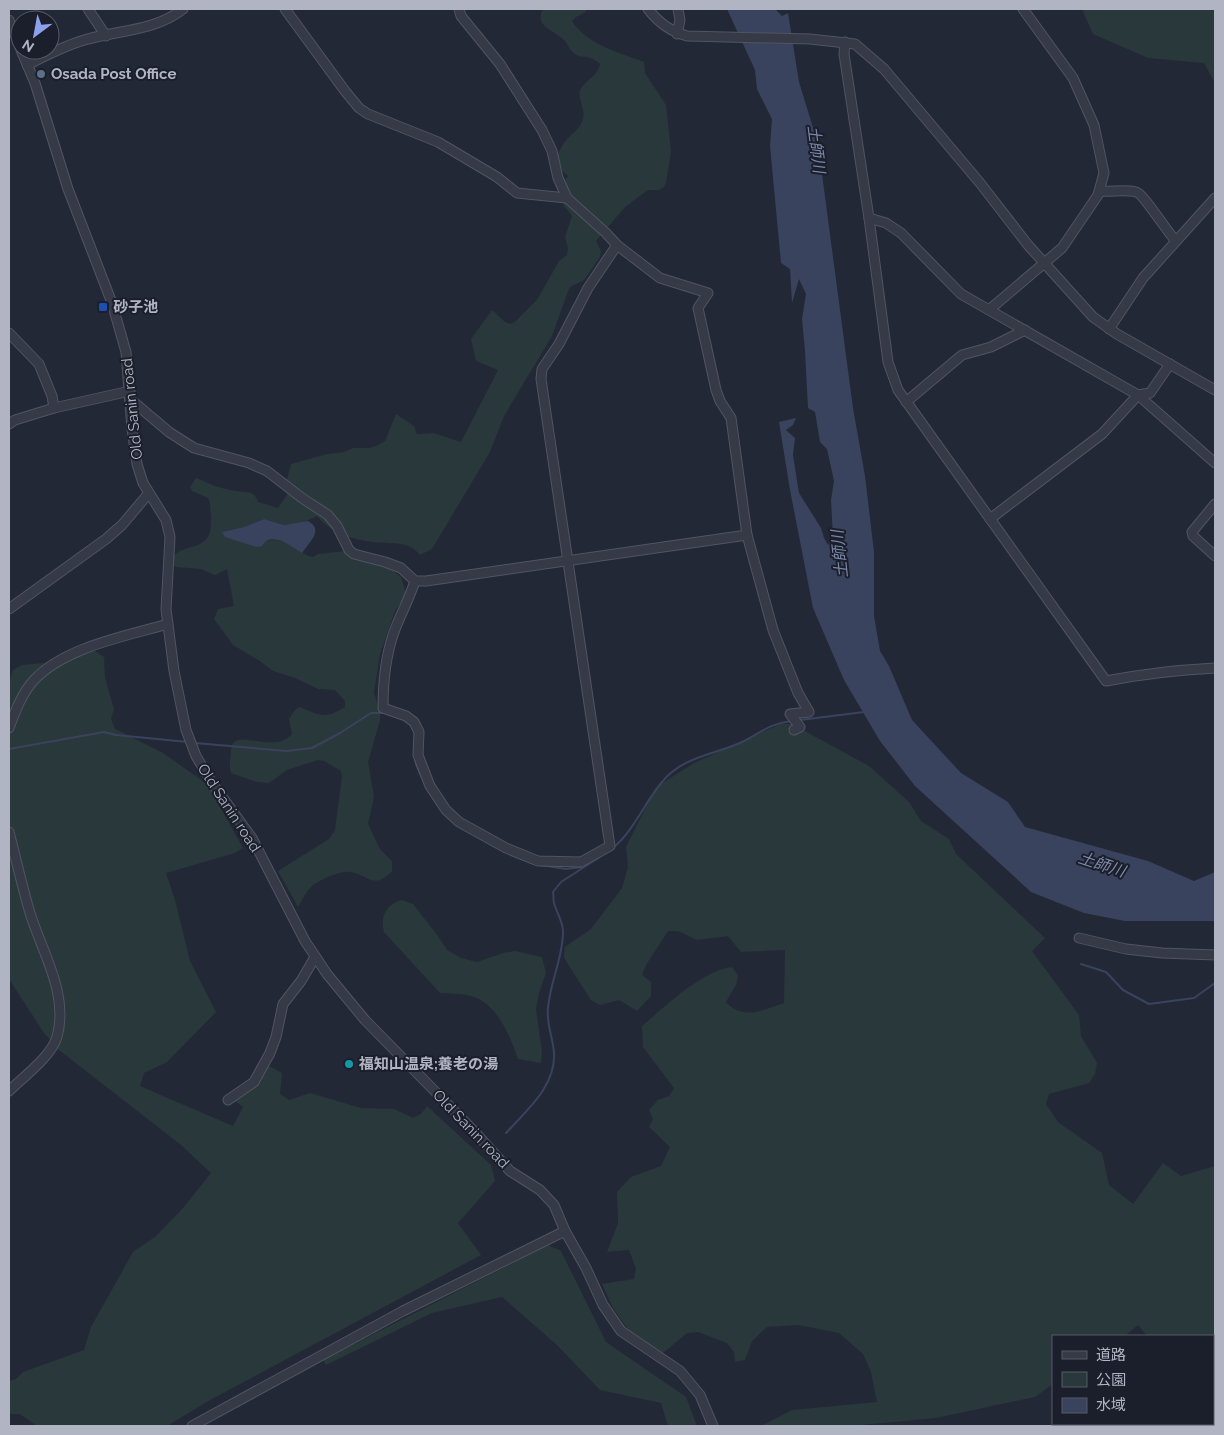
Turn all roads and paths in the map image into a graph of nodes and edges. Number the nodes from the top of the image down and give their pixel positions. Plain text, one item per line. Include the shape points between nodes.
1 (88, 9) edge
2 (183, 9) edge
3 (285, 9) edge
4 (459, 9) edge
5 (648, 9) edge
6 (678, 9) edge
7 (1022, 9) edge
8 (677, 34) junction
9 (106, 36) junction
10 (845, 42) junction
11 (25, 60) edge
12 (27, 65) junction
13 (1100, 191) junction
14 (567, 198) junction
15 (1215, 198) edge
16 (869, 218) junction
17 (1176, 241) junction
18 (617, 245) junction
19 (1045, 264) junction
20 (989, 310) junction
21 (1109, 329) junction
22 (1025, 330) junction
23 (9, 333) edge
24 (1170, 364) junction
25 (1215, 390) edge
26 (130, 395) junction
27 (1138, 395) junction
28 (906, 402) junction
29 (54, 408) junction
30 (9, 424) edge
31 (1215, 463) edge
32 (149, 493) junction
33 (1215, 504) edge
34 (990, 519) junction
35 (747, 535) junction
36 (1215, 556) edge
37 (568, 560) junction
38 (415, 581) junction
39 (9, 609) edge
40 (168, 624) junction
41 (1215, 668) edge
42 (9, 728) edge
43 (794, 730) dead end
44 (9, 832) edge
45 (1079, 938) dead end
46 (1215, 955) edge
47 (315, 957) junction
48 (9, 1090) edge
49 (228, 1100) dead end
50 (565, 1231) junction
51 (192, 1426) edge
52 (713, 1426) edge

1 - 9 street
2 - 9 street via 171,18 150,26
3 - 14 street via 359,108 438,142 497,177 517,193
4 - 14 street via 500,64 542,130
5 - 8 street
6 - 8 street
7 - 13 street via 1073,78 1094,125 1104,173
8 - 10 street
9 - 12 street via 81,41
10 - 16 street via 844,54
10 - 19 street via 855,44 884,69
11 - 12 street, Old Sanin road
12 - 26 street, Old Sanin road via 68,189 112,303 126,352
13 - 17 street via 1142,194
13 - 19 street via 1062,248
14 - 18 street
15 - 17 street
16 - 20 street via 886,223 900,233 961,294
16 - 28 street via 888,362
17 - 21 street via 1143,278
18 - 35 street via 660,278 708,293 698,308 699,320 716,390 732,418
18 - 37 street via 588,288 542,369
19 - 20 street
19 - 21 street via 1093,317
20 - 22 street
21 - 24 street
22 - 27 street
22 - 28 street via 962,355
23 - 29 street via 40,364
24 - 25 street
24 - 27 street via 1150,393
26 - 29 street
26 - 32 street, Old Sanin road via 137,464
26 - 38 street via 169,432 194,448 268,471 328,515 354,554 401,568
27 - 31 street
27 - 34 street via 1102,434
28 - 34 street
29 - 30 street
32 - 39 street via 106,539
32 - 40 street, Old Sanin road via 166,520 170,537
33 - 36 street via 1192,532
34 - 41 street via 1106,681 1175,670
35 - 37 street
35 - 43 street via 773,630 809,712 790,714 800,727
37 - 38 street
37 - 38 street via 610,846 581,862 538,861 506,848 459,822 446,810 430,786 418,755 419,732 414,722 383,708 385,669 393,634
40 - 42 street via 88,646 65,658 34,680
40 - 47 street, Old Sanin road via 186,730 196,756 252,838
44 - 48 street via 31,915 50,962 60,1018 57,1038 50,1052
45 - 46 street via 1135,950
47 - 49 street via 283,1004 276,1037 254,1082
47 - 50 street, Old Sanin road via 365,1020 510,1171 540,1190 554,1206
50 - 51 street via 403,1311
50 - 52 street, Old Sanin road via 603,1305 621,1331 680,1371 700,1395

